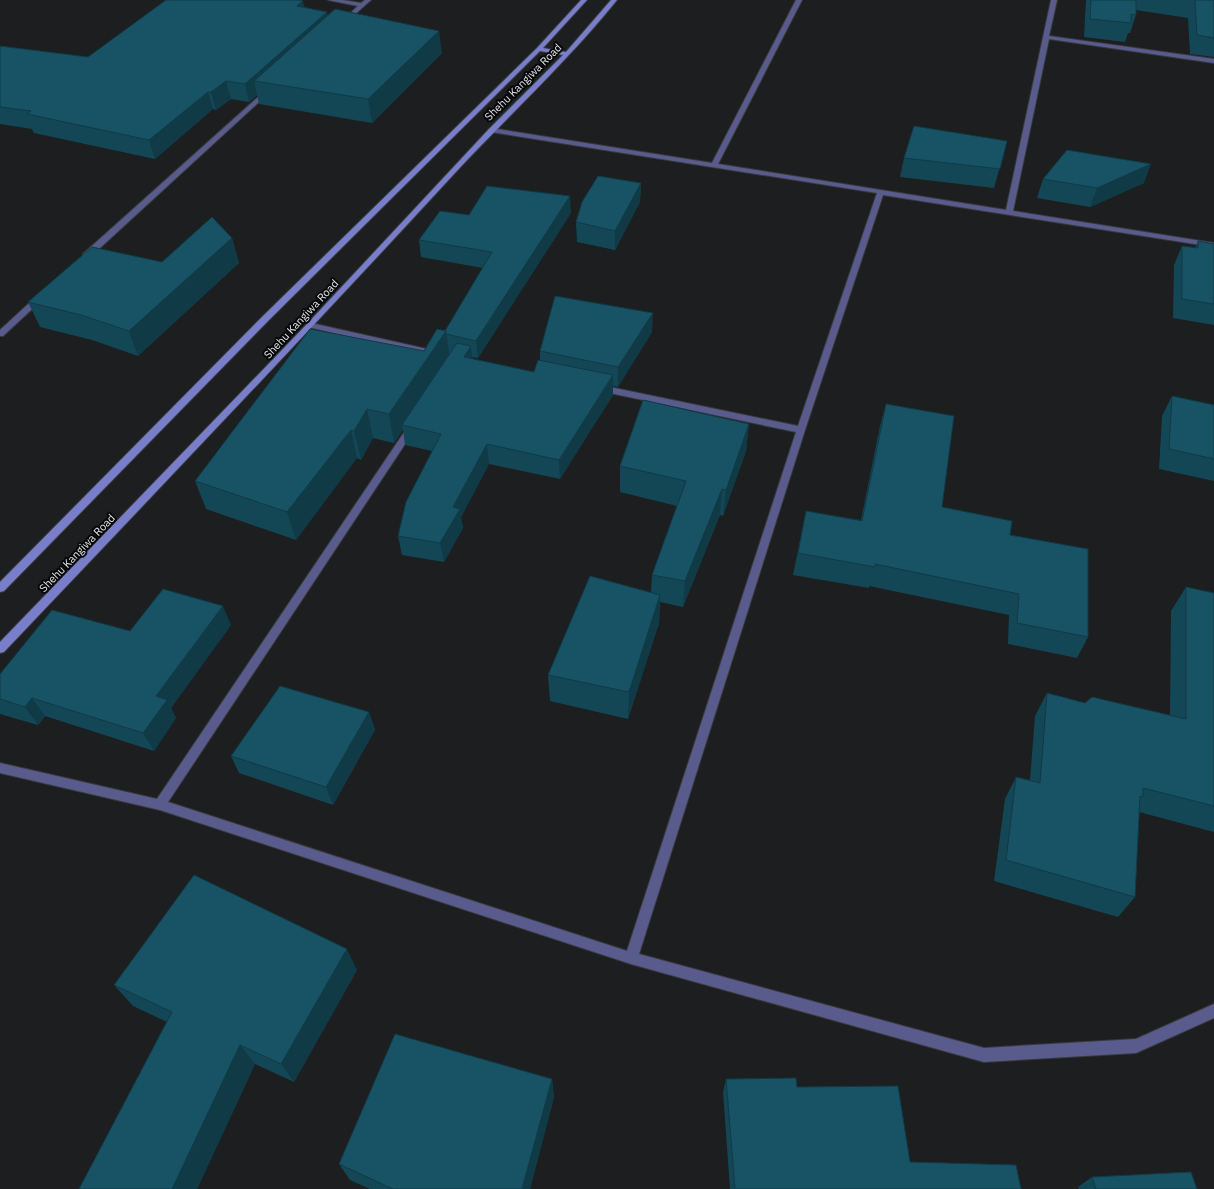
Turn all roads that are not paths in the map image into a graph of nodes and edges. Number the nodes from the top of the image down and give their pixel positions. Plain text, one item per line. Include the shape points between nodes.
1 (331, 0) edge
2 (584, 0) edge
3 (614, 0) edge
4 (800, 0) edge
5 (1054, 0) edge
6 (366, 2) edge
7 (340, 26) edge
8 (1046, 37) junction
9 (539, 48) junction
10 (568, 54) junction
11 (1214, 61) edge
12 (276, 84) edge
13 (491, 130) junction
14 (715, 164) junction
15 (880, 191) junction
16 (1009, 212) junction
17 (1214, 245) edge
18 (82, 260) edge
19 (47, 292) edge
20 (311, 325) junction
21 (0, 334) edge
22 (442, 355) edge
23 (590, 386) edge
24 (418, 417) edge
25 (801, 430) junction
26 (1, 585) edge
27 (0, 649) edge
28 (0, 768) edge
29 (160, 805) junction
30 (631, 958) junction
31 (1214, 1011) edge

1 - 6 street
2 - 9 main road, Shehu Kangiwa Road
3 - 10 main road, Shehu Kangiwa Road
4 - 14 street
5 - 8 street
6 - 7 street
8 - 11 street
8 - 16 street
9 - 10 main road
9 - 26 main road, Shehu Kangiwa Road
10 - 13 main road, Shehu Kangiwa Road
12 - 18 street
13 - 14 street
13 - 20 main road, Shehu Kangiwa Road
14 - 15 street
15 - 16 street
15 - 25 street
16 - 17 street
19 - 21 street
20 - 22 street
20 - 27 main road, Shehu Kangiwa Road
23 - 25 street
24 - 29 street
25 - 30 street
28 - 29 street
29 - 30 street
30 - 31 street via 984,1055 1136,1046

